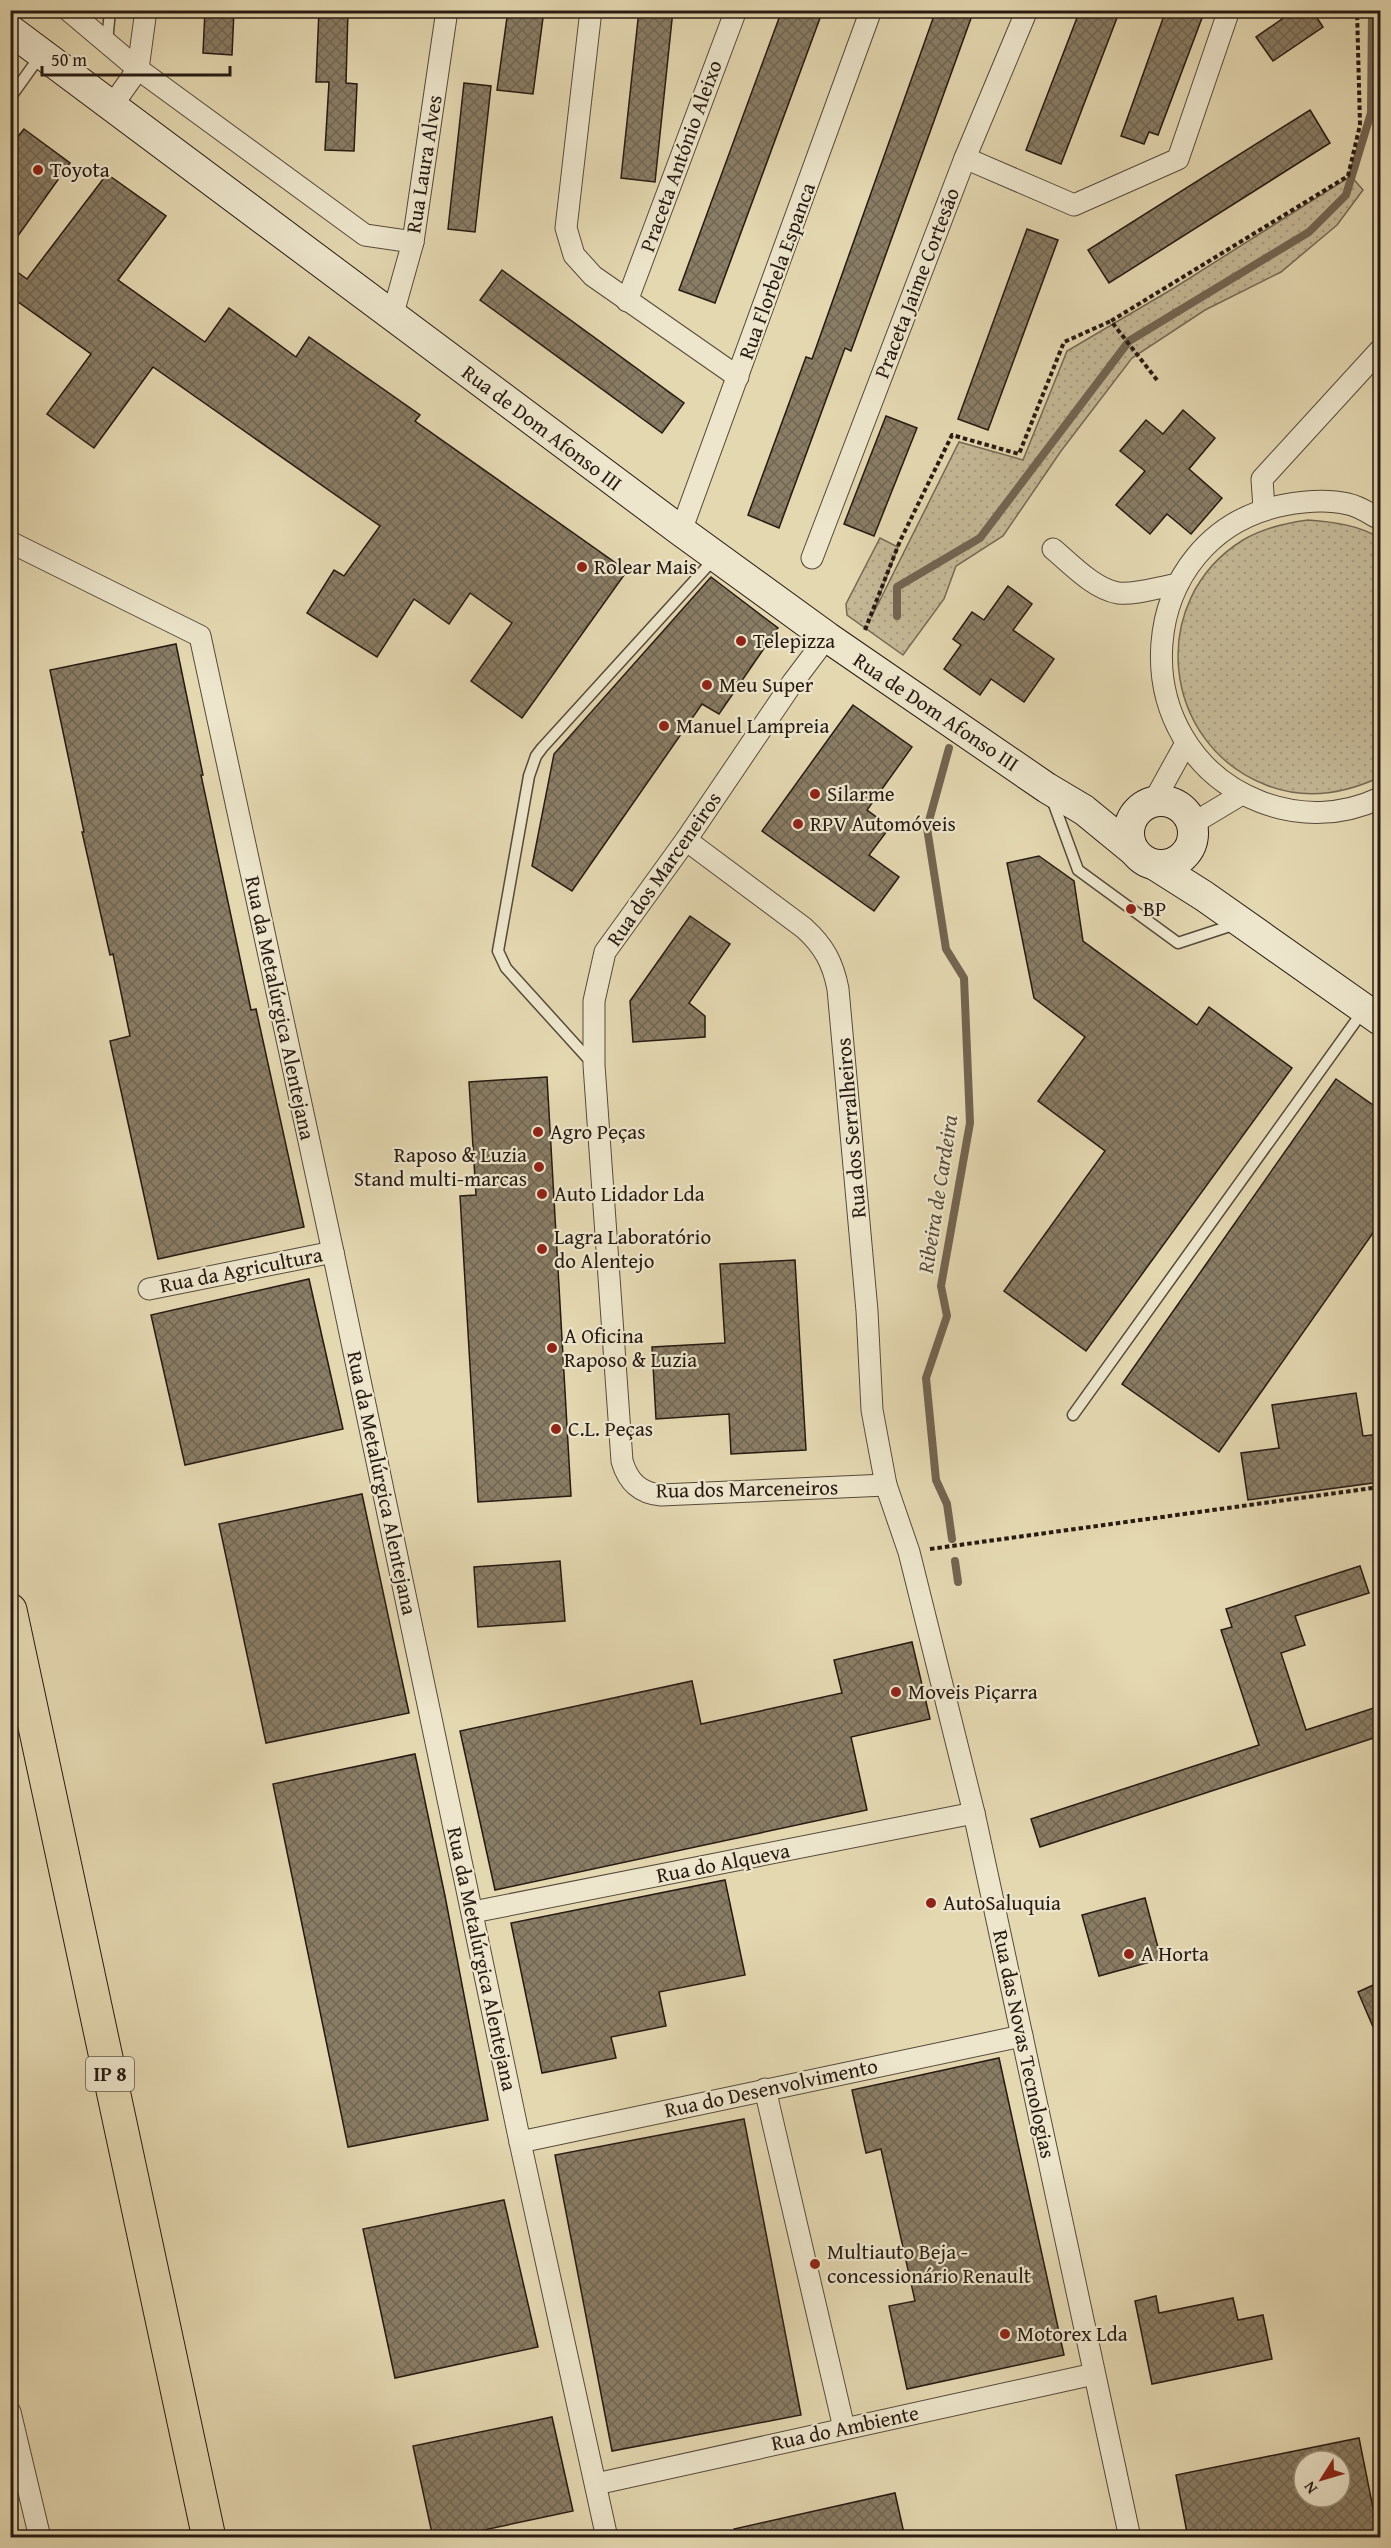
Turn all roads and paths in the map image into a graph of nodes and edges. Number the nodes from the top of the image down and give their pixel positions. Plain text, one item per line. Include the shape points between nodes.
1 (68, 10) edge
2 (110, 10) edge
3 (146, 10) edge
4 (447, 10) edge
5 (591, 10) edge
6 (736, 10) edge
7 (871, 10) edge
8 (1027, 10) edge
9 (1229, 10) edge
10 (1357, 10) edge
11 (10, 30) edge
12 (107, 43) junction
13 (42, 53) junction
14 (138, 69) junction
15 (10, 98) edge
16 (111, 107) junction
17 (965, 158) junction
18 (413, 242) junction
19 (627, 301) junction
20 (392, 316) junction
21 (1111, 321) junction
22 (1380, 350) edge
23 (738, 377) junction
24 (1157, 380) dead end
25 (1264, 509) junction
26 (1380, 519) edge
27 (681, 531) junction
28 (10, 542) edge
29 (1053, 549) dead end
30 (717, 557) junction
31 (812, 558) dead end
32 (1178, 584) junction
33 (863, 636) dead end
34 (827, 637) junction
35 (1186, 743) junction
36 (1047, 788) junction
37 (1242, 794) junction
38 (1380, 798) edge
39 (1148, 804) junction
40 (1084, 810) junction
41 (1190, 837) junction
42 (686, 840) junction
43 (1145, 858) junction
44 (1204, 896) junction
45 (1241, 923) junction
46 (1373, 1014) edge
47 (594, 1065) junction
48 (333, 1252) junction
49 (149, 1289) dead end
50 (1073, 1415) dead end
51 (886, 1485) junction
52 (1380, 1487) edge
53 (909, 1552) junction
54 (10, 1610) edge
55 (974, 1813) junction
56 (473, 1912) junction
57 (1022, 2036) junction
58 (765, 2089) junction
59 (520, 2142) junction
60 (1094, 2374) junction
61 (10, 2412) edge
62 (844, 2428) junction
63 (596, 2484) junction
64 (40, 2538) edge
65 (209, 2538) edge
66 (607, 2538) edge
67 (1131, 2538) edge

1 - 12 street
2 - 12 lane
3 - 14 street
4 - 18 street, Rua Laura Alves
5 - 19 street via 566,228 583,267
6 - 19 street, Praceta António Aleixo
7 - 23 street, Rua Florbela Espanca
8 - 17 street, Praceta Jaime Cortesão
9 - 17 street via 1178,159 1074,205
10 - 21 path via 1360,125 1348,176
11 - 13 main road, Rua de Dom Afonso III
12 - 14 street
13 - 15 lane
13 - 16 main road, Rua de Dom Afonso III
14 - 16 street
14 - 18 street via 365,235
16 - 20 main road, Rua de Dom Afonso III
17 - 31 street, Praceta Jaime Cortesão
18 - 20 street, Rua Laura Alves
19 - 23 street
20 - 27 main road, Rua de Dom Afonso III
21 - 24 path
21 - 33 path via 1064,342 1018,454 952,435 900,541
22 - 25 street via 1262,479
23 - 27 street, Rua Florbela Espanca
25 - 26 street via 1306,500 1349,504
25 - 32 street via 1214,538
27 - 30 main road, Rua de Dom Afonso III
28 - 48 street, Rua da Metalúrgica Alentejana via 200,636
29 - 32 street via 1098,584 1119,593
30 - 34 main road, Rua de Dom Afonso III
30 - 47 lane via 542,748 529,776 498,951 506,968
32 - 35 street via 1163,623 1160,664 1168,706
34 - 36 main road, Rua de Dom Afonso III
34 - 42 street, Rua dos Marceneiros
35 - 37 street via 1211,772
35 - 39 street
36 - 40 main road, Rua de Dom Afonso III
36 - 45 lane via 1078,870 1178,943
37 - 38 street via 1281,809 1322,813 1363,807
37 - 41 street
39 - 40 main road
39 - 41 main road via 1173,802 1188,815
39 - 43 main road via 1135,813 1128,832
40 - 43 main road, Rua de Dom Afonso III
41 - 43 main road via 1174,862
41 - 44 main road
42 - 47 street, Rua dos Marceneiros via 605,952 594,1001
42 - 51 street, Rua dos Serralheiros via 804,928 828,955 835,972 867,1311 872,1410
43 - 44 main road, Rua de Dom Afonso III
44 - 45 main road, Rua de Dom Afonso III
45 - 46 main road, Rua de Dom Afonso III
46 - 50 lane
47 - 51 street, Rua dos Marceneiros via 622,1461 631,1482 650,1494 662,1495
48 - 49 street, Rua da Agricultura
48 - 56 street, Rua da Metalúrgica Alentejana
51 - 53 street, Rua das Novas Tecnologias
52 - 53 path
53 - 55 street, Rua das Novas Tecnologias
54 - 65 main road, IP 8
55 - 56 street, Rua do Alqueva
55 - 57 street, Rua das Novas Tecnologias
56 - 59 street, Rua da Metalúrgica Alentejana
57 - 58 street, Rua do Desenvolvimento
57 - 60 street, Rua das Novas Tecnologias
58 - 59 street, Rua do Desenvolvimento
58 - 62 street
59 - 63 street, Rua da Metalúrgica Alentejana
60 - 62 street, Rua do Ambiente
60 - 67 street, Rua das Novas Tecnologias
61 - 64 street
62 - 63 street, Rua do Ambiente
63 - 66 street, Rua da Metalúrgica Alentejana

